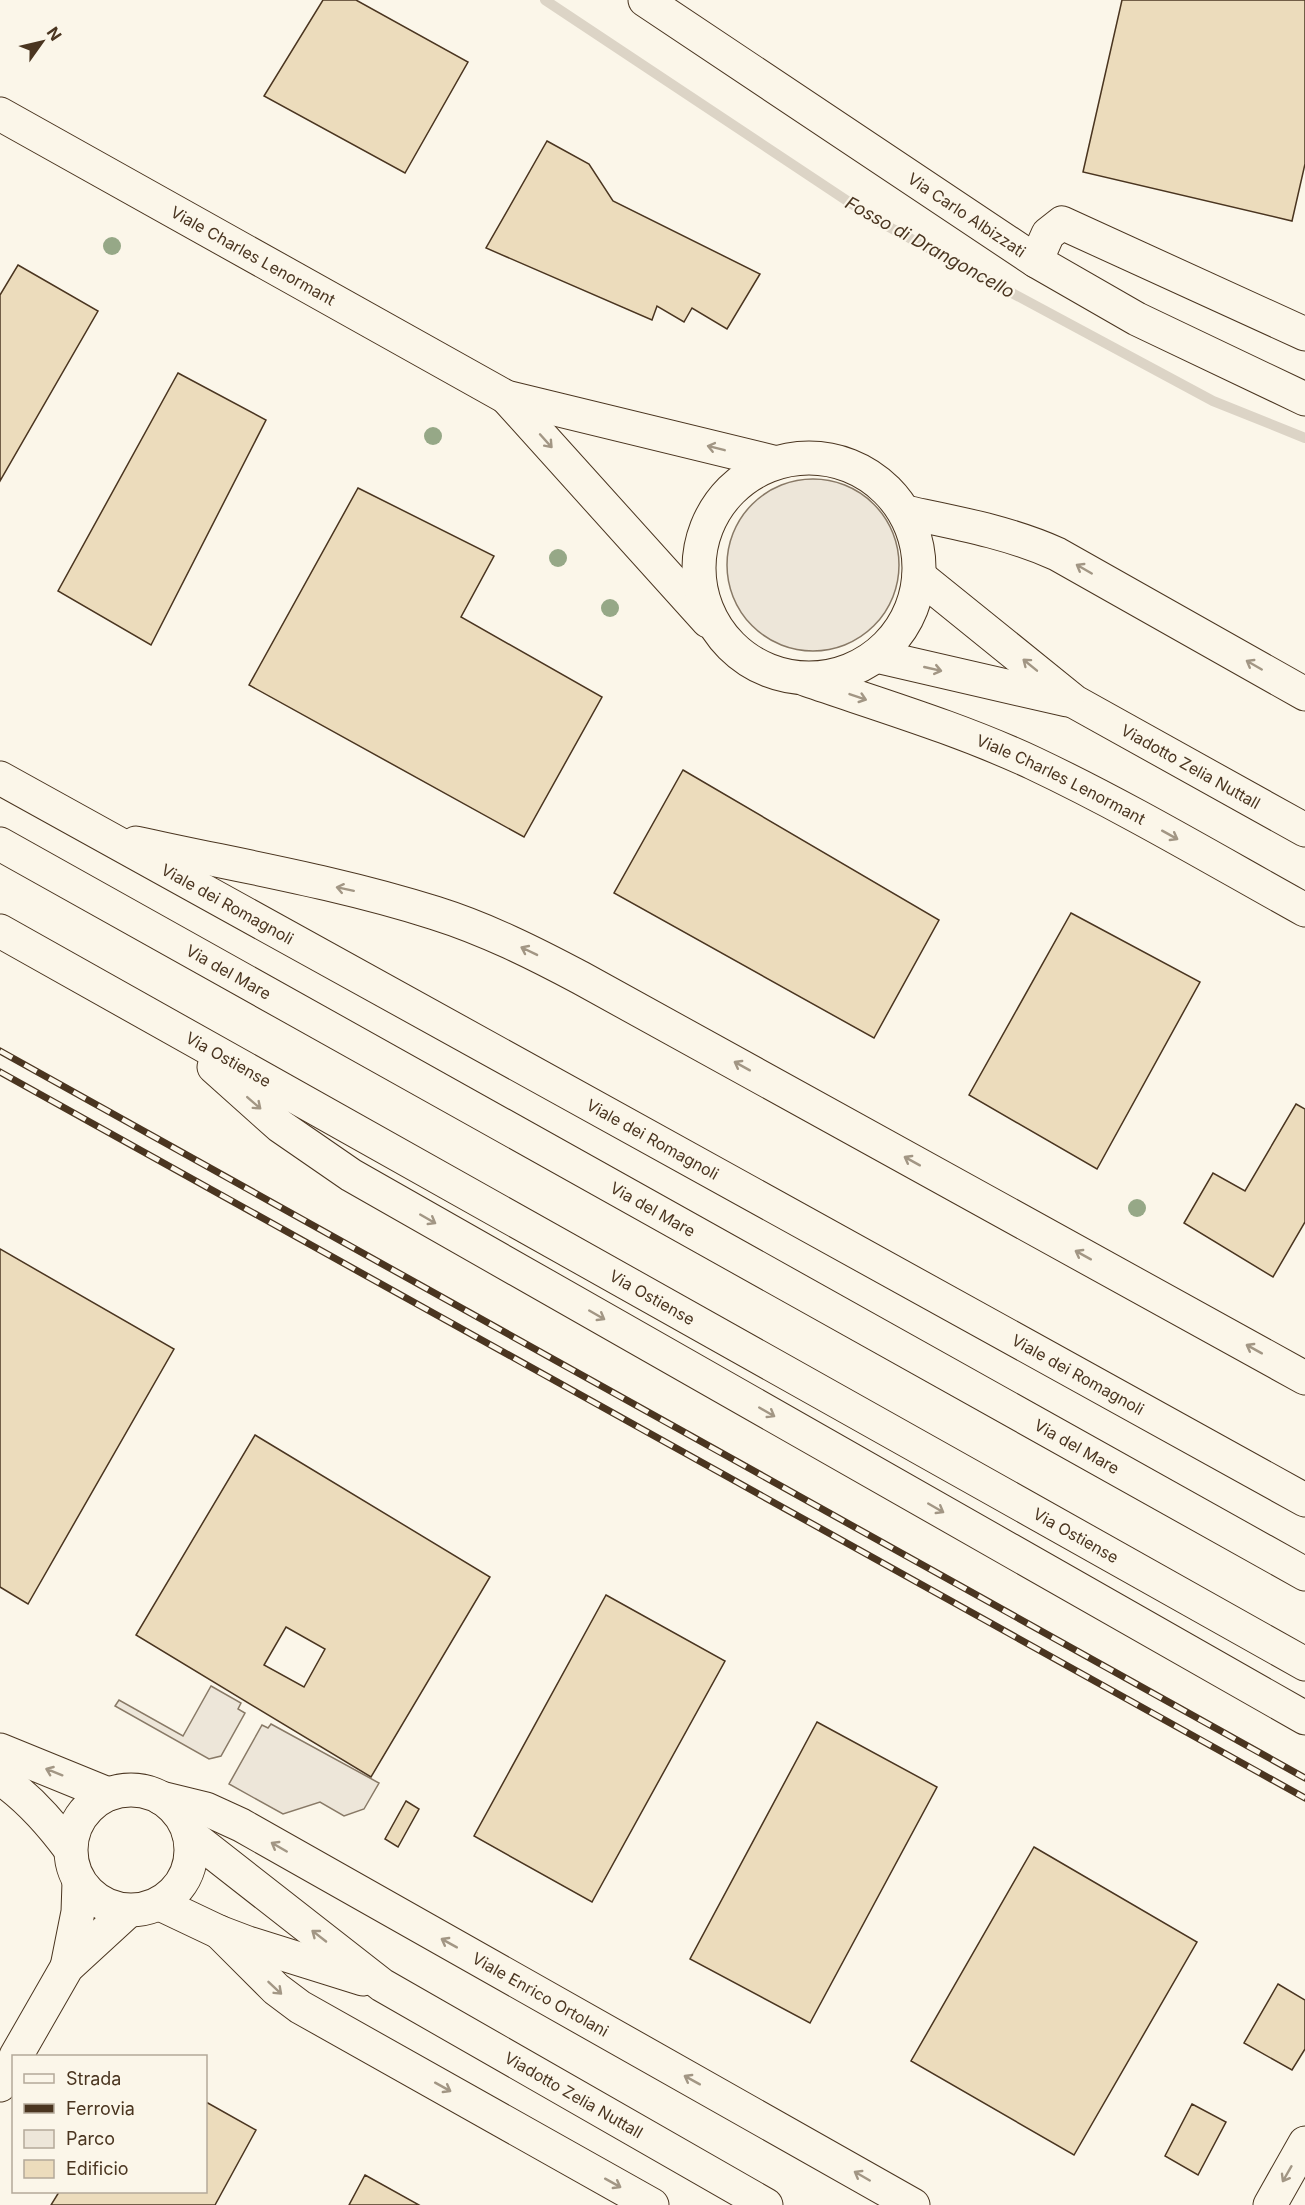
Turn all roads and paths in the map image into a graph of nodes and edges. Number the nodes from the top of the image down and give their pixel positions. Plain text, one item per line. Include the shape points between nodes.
1 (645, 0) edge
2 (0, 114) edge
3 (1036, 261) junction
4 (1305, 334) edge
5 (506, 397) junction
6 (1305, 399) edge
7 (773, 462) junction
8 (905, 513) junction
9 (919, 576) junction
10 (719, 633) junction
11 (876, 656) junction
12 (802, 679) junction
13 (1305, 694) edge
14 (1075, 702) junction
15 (0, 778) edge
16 (1305, 831) edge
17 (102, 835) junction
18 (0, 844) edge
19 (1305, 910) edge
20 (0, 931) edge
21 (181, 1034) junction
22 (1305, 1378) edge
23 (1305, 1500) edge
24 (1305, 1574) edge
25 (1305, 1664) edge
26 (1305, 1718) edge
27 (0, 1750) edge
28 (0, 1778) edge
29 (108, 1794) junction
30 (161, 1798) junction
31 (189, 1834) junction
32 (70, 1849) junction
33 (79, 1882) junction
34 (160, 1904) junction
35 (128, 1911) junction
36 (219, 1932) junction
37 (67, 1967) junction
38 (382, 1985) junction
39 (17, 2055) edge
40 (12, 2064) edge
41 (0, 2085) edge
42 (1305, 2143) edge
43 (652, 2205) edge
44 (766, 2205) edge
45 (913, 2205) edge
46 (1270, 2205) edge

1 - 3 street, Via Carlo Albizzati
2 - 5 street, Viale Charles Lenormant
3 - 4 street via 1048,234 1062,223
3 - 6 street, Via Carlo Albizzati via 1137,319
7 -> 5 street, Viale Charles Lenormant
5 -> 10 street, Viale Charles Lenormant
7 - 8 street via 810,456 848,464 880,483
7 - 10 street via 742,478 718,502 702,534 698,568 701,591
8 - 9 street via 917,543
13 -> 8 street via 1057,554 986,529
9 - 11 street via 913,606 903,625
14 -> 9 street, Viadotto Zelia Nuttall
10 - 12 street via 742,657 771,672
11 - 12 street via 854,670
11 -> 14 street, Viadotto Zelia Nuttall
12 -> 19 street, Viale Charles Lenormant via 937,724 1032,763
14 - 16 street, Viadotto Zelia Nuttall
15 - 17 street, Viale dei Romagnoli
22 -> 17 street via 581,978 497,936 375,896
17 - 23 street, Viale dei Romagnoli
18 - 24 street, Via del Mare
20 - 21 street, Via Ostiense
21 - 25 street, Via Ostiense
21 -> 26 street via 280,1126 377,1190
29 -> 27 street
28 - 32 street via 42,1814
29 - 30 street via 126,1789
29 - 32 street via 81,1816
30 - 31 street via 174,1808
45 -> 30 street, Viale Enrico Ortolani via 241,1825 206,1809
31 - 34 street via 192,1850 186,1874 173,1894
38 -> 31 street
32 - 33 street
33 - 35 street via 100,1903
33 - 37 street via 78,1912
34 - 35 street
34 - 36 street
35 - 37 street
36 - 38 street
36 -> 43 street via 276,1989 300,2007
37 - 39 street
38 - 44 street, Viadotto Zelia Nuttall
40 - 41 street
42 -> 46 street

